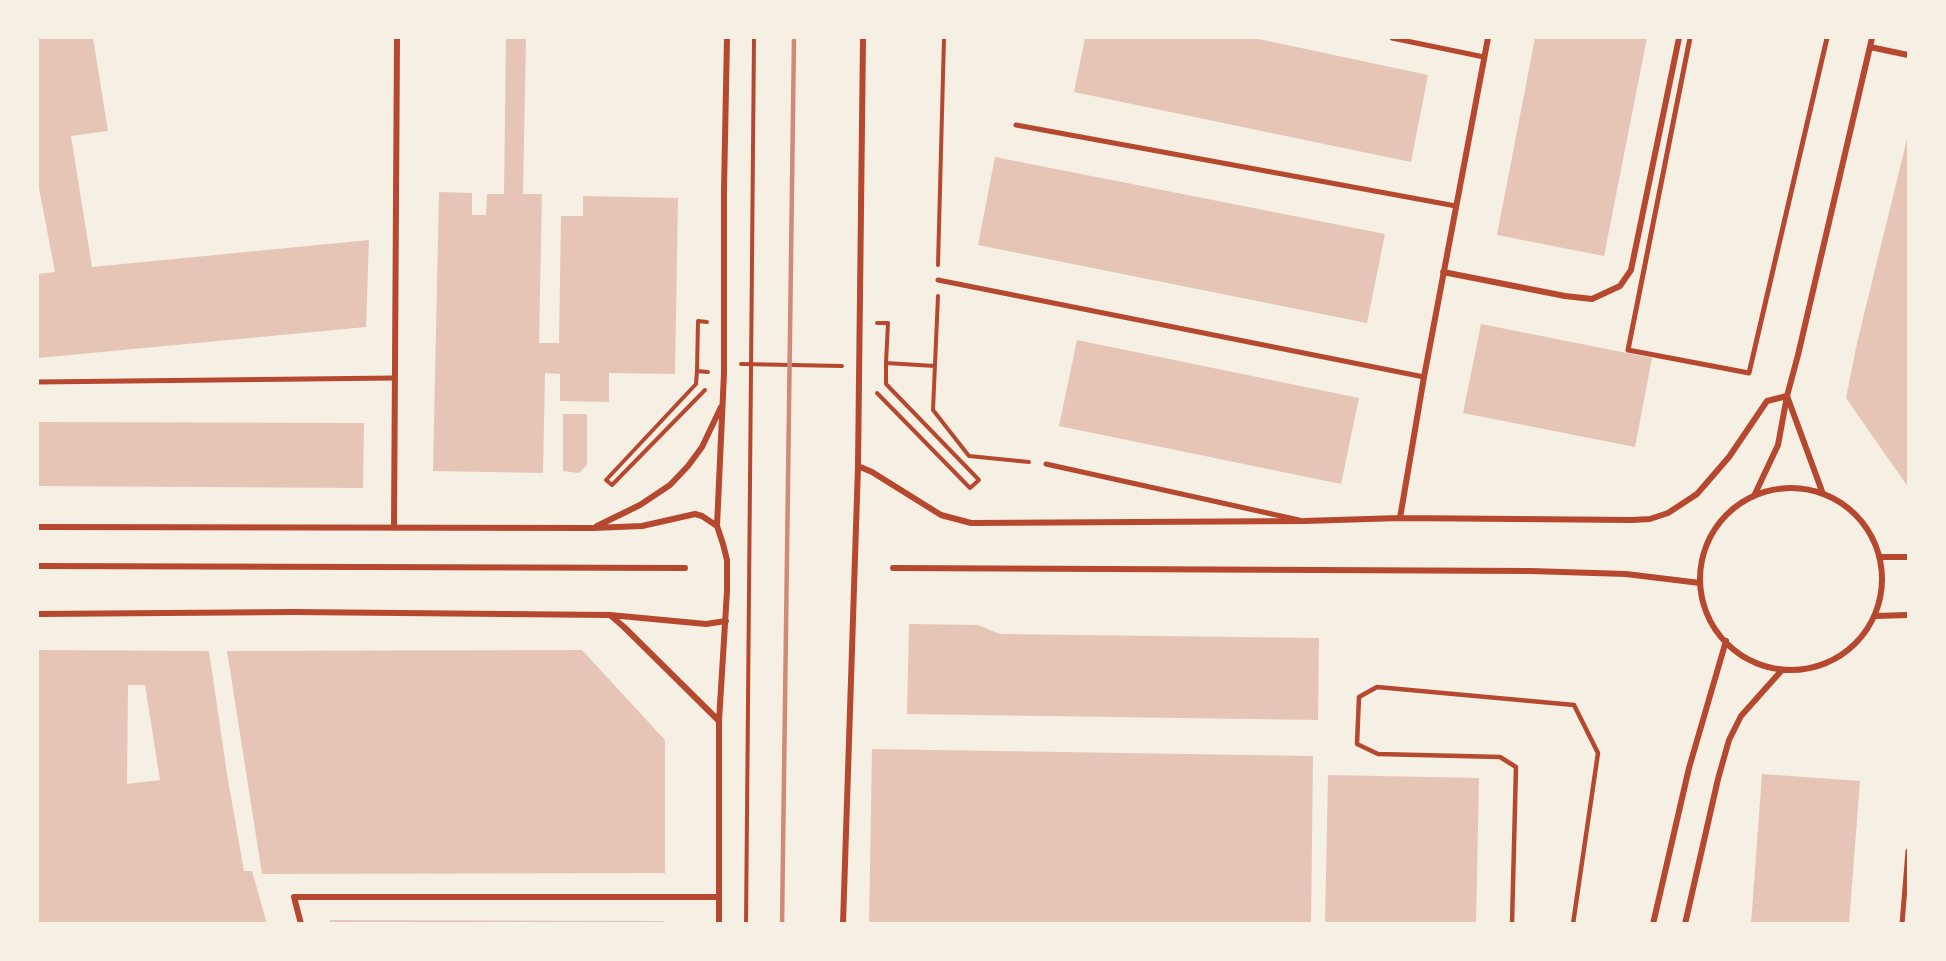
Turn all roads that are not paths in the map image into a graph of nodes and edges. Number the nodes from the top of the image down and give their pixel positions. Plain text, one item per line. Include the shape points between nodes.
1 (397, 38) edge
2 (727, 38) edge
3 (863, 38) edge
4 (1392, 38) edge
5 (1488, 38) edge
6 (1679, 38) edge
7 (1690, 38) edge
8 (1827, 38) edge
9 (1872, 38) edge
10 (1870, 47) junction
11 (1908, 55) edge
12 (1484, 57) junction
13 (1016, 125) dead end
14 (1456, 206) junction
15 (1443, 272) junction
16 (938, 280) dead end
17 (1424, 377) junction
18 (394, 378) junction
19 (38, 382) edge
20 (1787, 396) junction
21 (723, 403) junction
22 (1046, 464) dead end
23 (858, 466) junction
24 (1823, 494) junction
25 (1754, 496) junction
26 (1400, 518) junction
27 (1304, 521) junction
28 (717, 526) junction
29 (38, 527) edge
30 (394, 528) junction
31 (593, 528) junction
32 (1880, 557) junction
33 (1908, 558) edge
34 (38, 566) edge
35 (685, 568) dead end
36 (893, 568) dead end
37 (1700, 583) junction
38 (38, 614) edge
39 (610, 615) junction
40 (1908, 615) edge
41 (1875, 616) junction
42 (726, 621) junction
43 (1726, 641) junction
44 (1782, 670) junction
45 (719, 721) junction
46 (1908, 851) edge
47 (719, 897) junction
48 (301, 924) edge
49 (719, 924) edge
50 (843, 924) edge
51 (1512, 924) edge
52 (1573, 924) edge
53 (1653, 924) edge
54 (1685, 924) edge
55 (1902, 924) edge

1 - 18 street
2 - 21 street
3 - 23 street
4 - 12 street
5 - 12 street
6 - 15 street via 1631,270 1620,286 1592,299
7 - 8 street via 1628,350 1749,373
9 - 10 street
10 - 11 street
10 - 20 street
12 - 14 street
13 - 14 street
14 - 15 street
15 - 17 street
16 - 17 street
17 - 26 street
18 - 19 street
18 - 30 street
20 - 24 street
20 - 25 street via 1778,445
20 - 26 street via 1767,401 1729,458 1697,494 1668,513 1650,519
21 - 28 street
21 - 31 street via 702,447 670,485
22 - 27 street
23 - 27 street via 940,515 971,523
23 - 50 street
24 - 25 street via 1800,488
24 - 32 street via 1848,508 1868,530
25 - 37 street via 1731,511 1714,532 1703,557
26 - 27 street
28 - 31 street via 696,514 642,526
28 - 42 street via 727,560
29 - 30 street
30 - 31 street
32 - 33 street
32 - 41 street via 1882,587
34 - 35 street
36 - 37 street via 1554,572 1626,574
37 - 43 street via 1705,608 1716,631
38 - 39 street
39 - 42 street via 706,624
39 - 45 street
40 - 41 street
41 - 44 street via 1860,640 1837,658 1811,669
42 - 45 street
43 - 44 street via 1752,661
43 - 53 street via 1689,768
44 - 54 street via 1741,716 1729,740
45 - 47 street
46 - 55 street
47 - 48 street via 294,897
47 - 49 street
51 - 52 lane via 1516,767 1500,758 1378,754 1357,744 1359,697 1377,687 1574,705 1598,753

